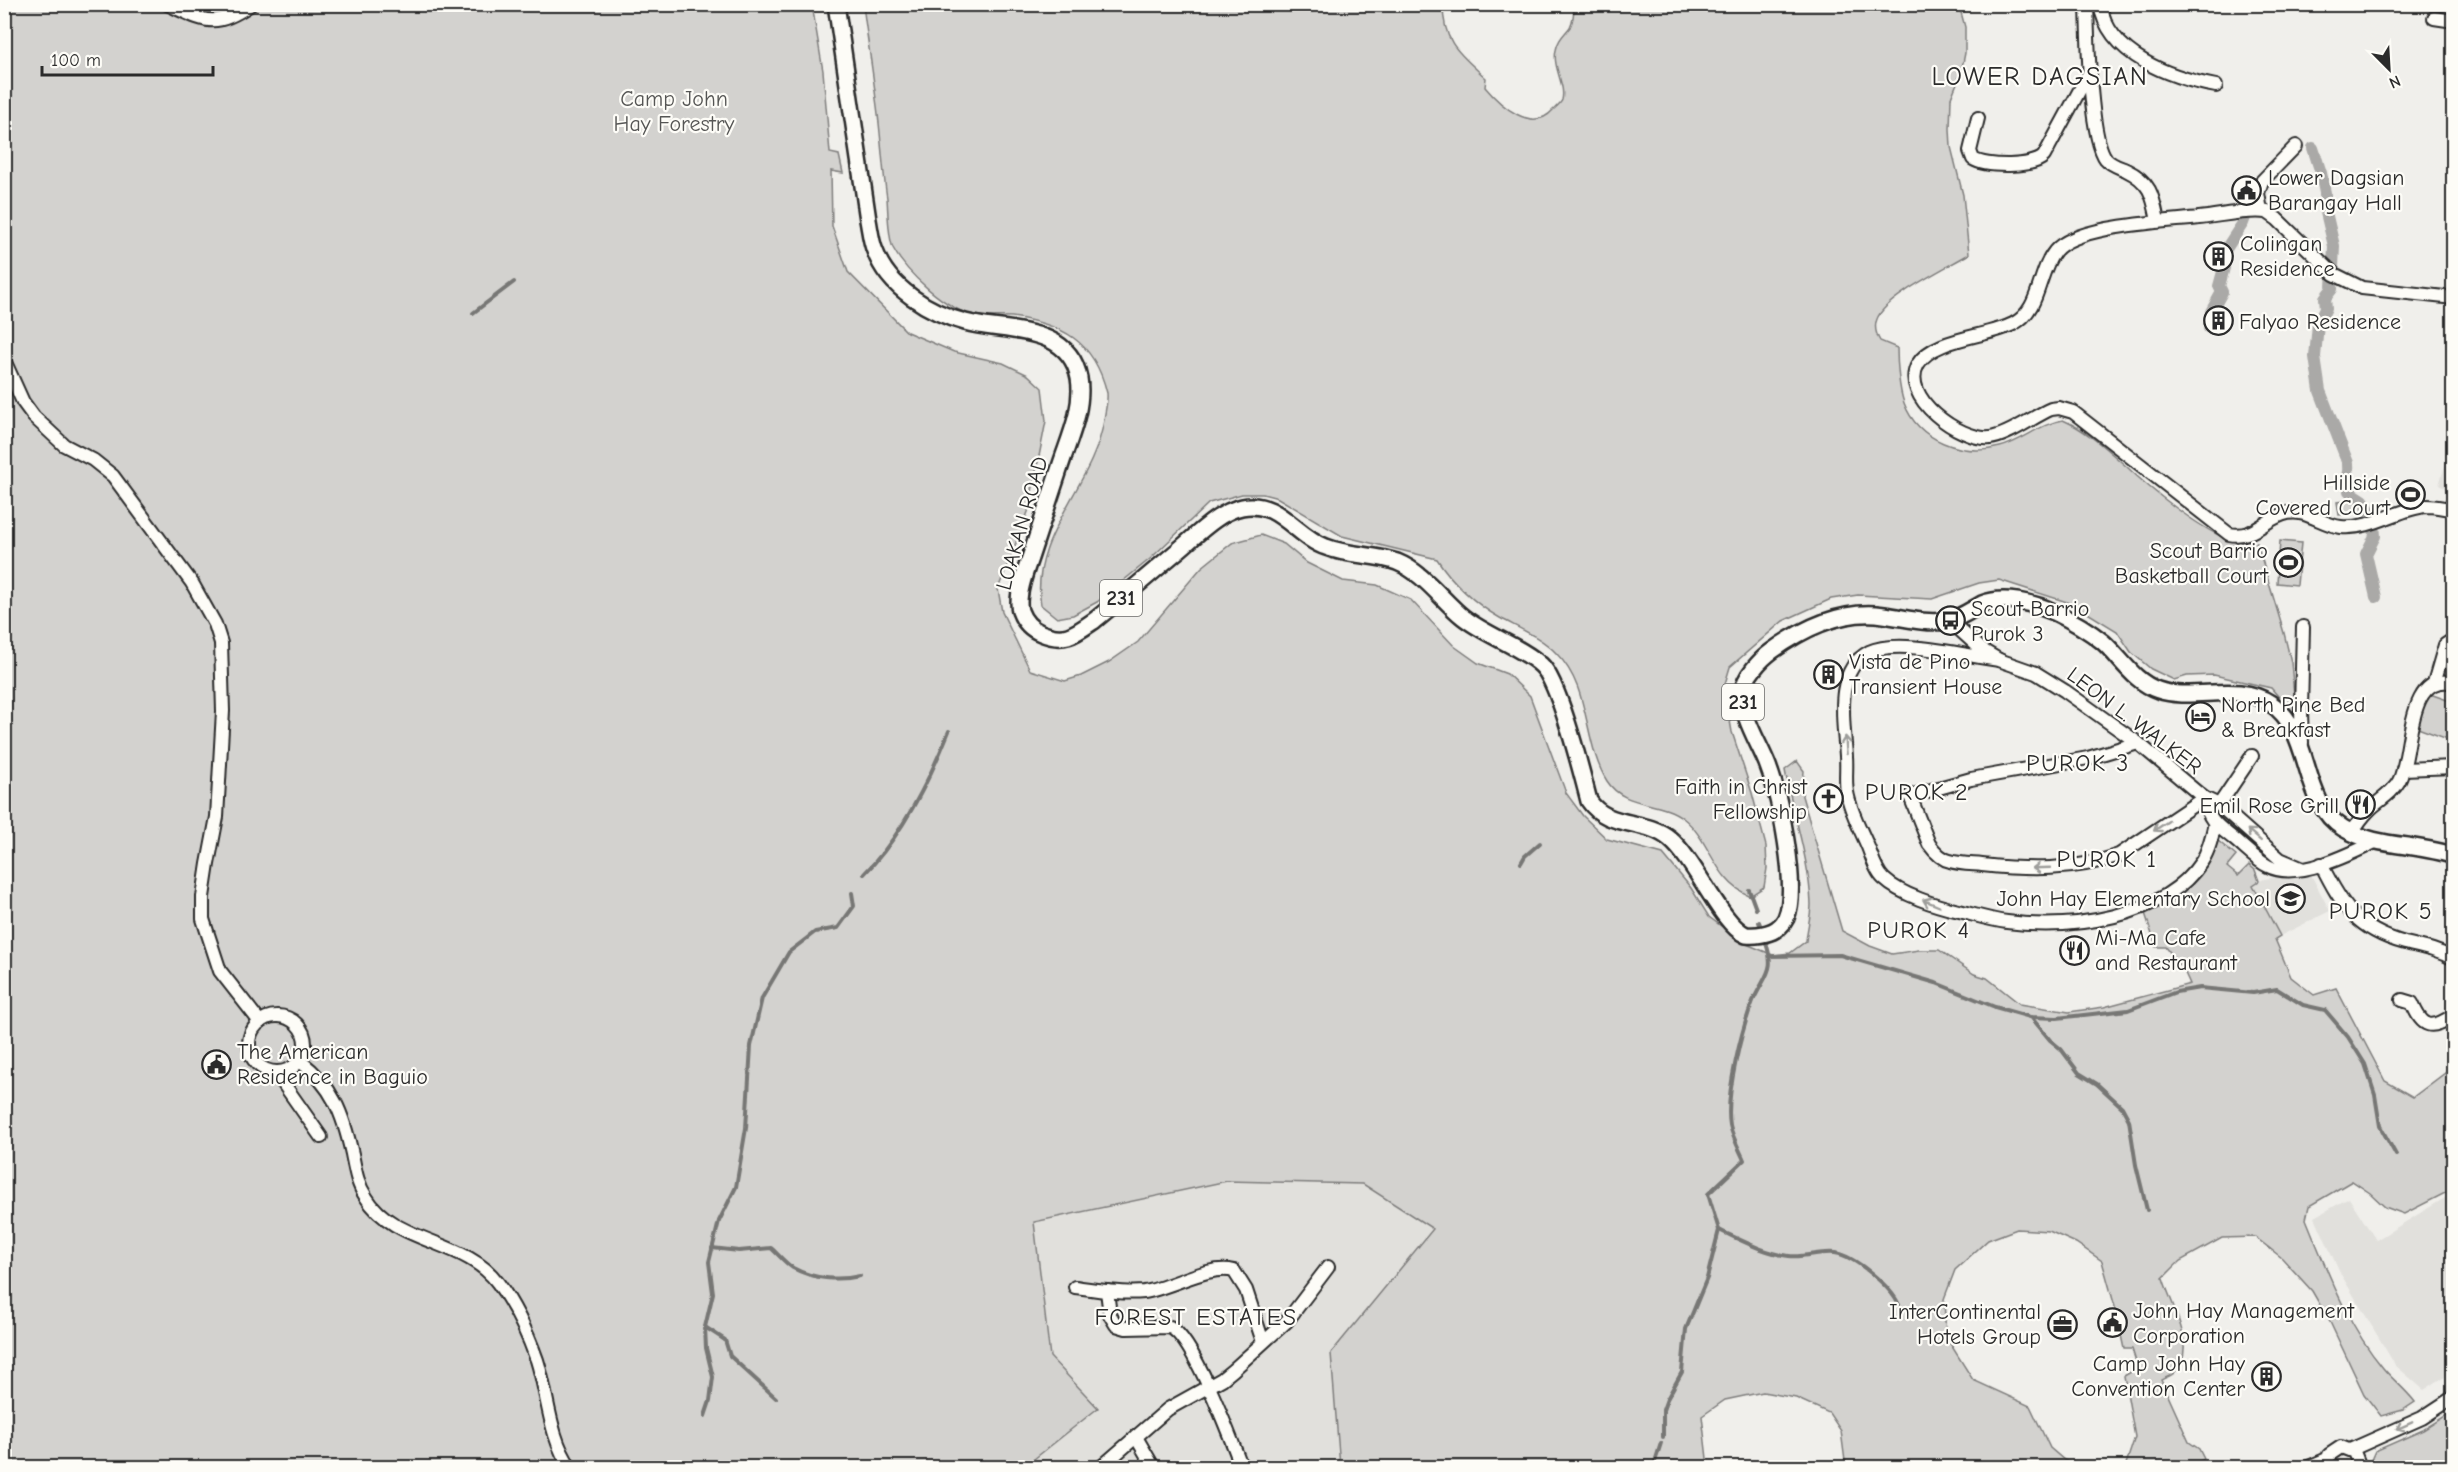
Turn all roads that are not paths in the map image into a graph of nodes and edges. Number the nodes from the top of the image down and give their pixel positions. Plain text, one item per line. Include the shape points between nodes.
1 (167, 4) edge
2 (251, 4) edge
3 (836, 4) edge
4 (2087, 4) edge
5 (2100, 4) edge
6 (2434, 18) dead end
7 (2454, 21) edge
8 (2089, 73) junction
9 (2216, 86) dead end
10 (1978, 118) dead end
11 (2296, 146) dead end
12 (2261, 211) junction
13 (2158, 221) junction
14 (2454, 298) edge
15 (4, 360) edge
16 (2454, 510) edge
17 (1950, 621) junction
18 (2303, 627) dead end
19 (2454, 639) edge
20 (1999, 660) junction
21 (2434, 683) junction
22 (2454, 683) edge
23 (2138, 743) junction
24 (2302, 750) junction
25 (2252, 756) dead end
26 (2454, 767) edge
27 (2403, 769) junction
28 (2204, 798) junction
29 (2219, 805) junction
30 (2215, 823) junction
31 (2352, 833) junction
32 (2377, 841) junction
33 (2454, 856) edge
34 (2321, 864) junction
35 (2301, 868) junction
36 (2454, 958) edge
37 (2402, 1000) dead end
38 (2454, 1015) edge
39 (260, 1022) junction
40 (300, 1061) junction
41 (276, 1072) junction
42 (321, 1137) dead end
43 (1328, 1267) dead end
44 (1075, 1287) dead end
45 (1107, 1291) junction
46 (1263, 1342) junction
47 (1208, 1387) junction
48 (2454, 1397) edge
49 (1136, 1437) junction
50 (2350, 1450) junction
51 (2327, 1463) edge
52 (571, 1467) edge
53 (1100, 1467) edge
54 (1154, 1467) edge
55 (1242, 1467) edge
56 (2306, 1467) edge
57 (2357, 1467) edge

1 - 2 street via 213,22 233,16
3 - 17 main road, LOAKAN ROAD / 231 via 868,220 875,252 885,271 911,297 940,314 1053,341 1065,351 1078,377 1078,411 1024,577 1020,609 1032,630 1054,638 1075,634 1212,523 1242,507 1274,511 1324,547 1394,561 1421,576 1480,630 1542,665 1558,695 1595,811 1661,832 1682,851 1732,925 1746,935 1762,934 1781,924 1791,898 1791,878 1769,768 1744,708 1743,689 1748,678 1770,652 1812,627 1843,616 1883,614 1919,622
4 - 8 street
5 - 9 street via 2102,16 2114,35 2131,52 2181,78
6 - 7 street
8 - 10 street via 2044,156 2037,161 1984,164 1973,159 1970,151
8 - 13 street via 2102,151 2110,164 2145,182
11 - 12 street via 2262,181 2258,193
12 - 13 street
12 - 14 street via 2277,219 2334,274 2362,288
13 - 16 street via 2093,233 2062,244 2051,258 2026,314 2019,320 1950,343 1922,358 1914,378 1921,398 1946,423 1962,432 1989,438 2051,409 2065,408 2229,534 2254,532 2276,517 2294,512 2341,527 2368,524 2425,506
15 - 39 street via 34,417 64,445 113,476 192,584 215,624 221,643 223,711 217,817 206,875 203,919 220,971
17 - 20 street, LEON L. WALKER
17 - 24 main road, LOAKAN ROAD / 231 via 1993,600 2053,611 2103,642 2143,684 2161,691 2248,694 2266,700 2289,721
18 - 24 street
19 - 21 street via 2445,645
20 - 23 street, LEON L. WALKER via 2036,673
30 -> 20 street via 2205,856 2179,885 2143,907 2088,922 2037,924 1988,919 1942,908 1884,880 1847,791 1843,701 1850,673 1862,657 1881,647
21 - 22 street
21 - 27 street via 2419,702
23 - 28 street, LEON L. WALKER
28 -> 23 street via 2119,855 2104,861 2036,869 1948,861 1929,844 1910,796 1971,779 2088,758
24 - 31 main road, LOAKAN ROAD / 231 via 2326,811
25 - 29 street
26 - 27 street
27 - 31 street via 2392,790 2370,809
28 - 29 street, LEON L. WALKER
28 - 30 street, LEON L. WALKER via 2207,815
35 -> 29 street, LEON L. WALKER via 2280,859
30 - 35 street, LEON L. WALKER via 2268,866
31 - 32 main road, LOAKAN ROAD / 231
32 - 33 main road, LOAKAN ROAD / 231
32 - 34 street, LEON L. WALKER
34 - 35 street, LEON L. WALKER
34 - 36 street via 2343,904 2368,928
37 - 38 street via 2412,1003 2425,1024 2433,1026
39 - 40 street via 279,1016 297,1024 306,1042
39 - 41 street via 252,1031 250,1053 265,1070
40 - 41 street
40 - 52 street via 326,1085 338,1105 356,1175 372,1205 405,1229 486,1269 514,1306 537,1360 559,1446
41 - 42 street
43 - 46 street via 1299,1307
44 - 45 street
45 - 46 street via 1142,1292 1217,1270 1234,1271 1246,1290
45 - 47 street via 1110,1315 1116,1325 1126,1329 1161,1326 1178,1331
46 - 47 street
47 - 49 street via 1167,1409
47 - 55 street
48 -> 50 street via 2422,1418
49 - 53 street
49 - 54 street
50 - 51 street via 2336,1449
50 - 57 street
51 - 56 street

